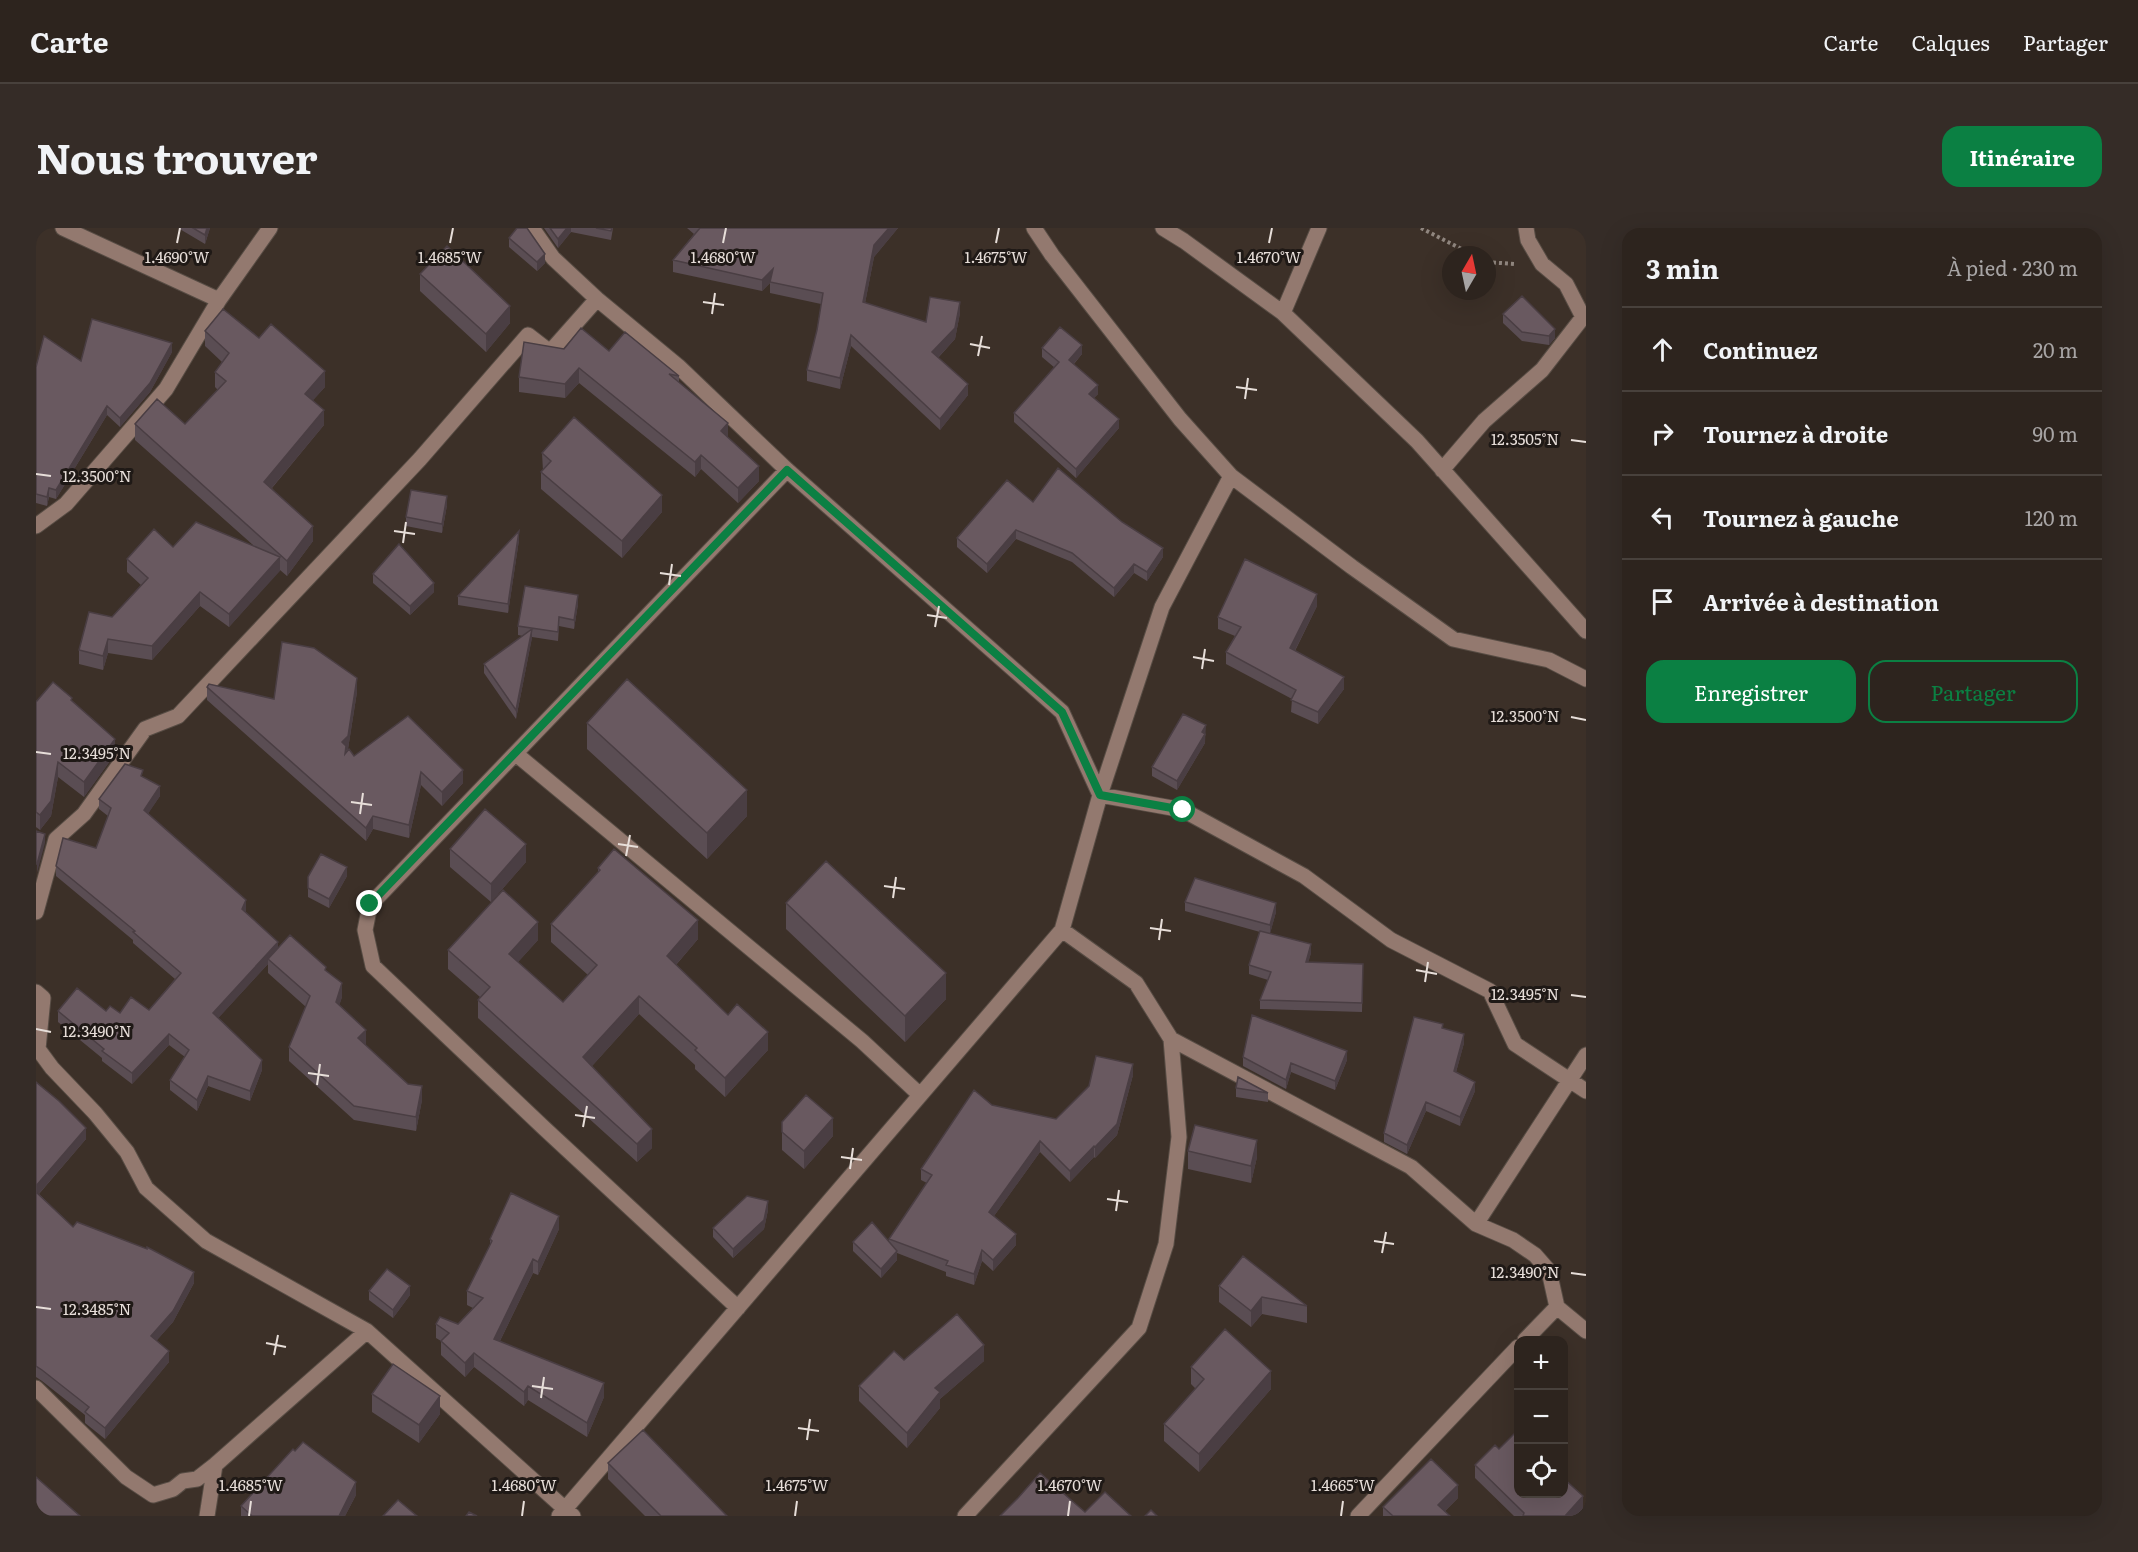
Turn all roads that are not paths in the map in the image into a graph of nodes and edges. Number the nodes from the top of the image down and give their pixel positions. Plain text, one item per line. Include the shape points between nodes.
1 (270, 228) edge
2 (532, 228) edge
3 (1034, 228) edge
4 (1164, 228) edge
5 (1319, 228) edge
6 (1526, 228) edge
7 (68, 229) edge
8 (597, 299) junction
9 (219, 300) junction
10 (1283, 313) junction
11 (1585, 318) edge
12 (787, 470) junction
13 (1442, 470) junction
14 (1231, 476) junction
15 (36, 526) edge
16 (1586, 631) edge
17 (1586, 679) edge
18 (516, 754) junction
19 (1100, 795) junction
20 (36, 912) edge
21 (1062, 930) junction
22 (36, 992) edge
23 (1171, 1039) junction
24 (1586, 1055) edge
25 (1569, 1081) junction
26 (1586, 1091) edge
27 (920, 1095) junction
28 (1476, 1224) junction
29 (1557, 1307) junction
30 (738, 1308) junction
31 (367, 1331) junction
32 (1586, 1331) edge
33 (1530, 1336) edge
34 (1514, 1351) edge
35 (36, 1388) edge
36 (215, 1465) junction
37 (566, 1514) edge
38 (207, 1516) edge
39 (965, 1516) edge
40 (1358, 1516) edge

1 - 9 street
2 - 8 street via 553,258
3 - 14 street via 1180,419
4 - 10 street
5 - 10 street
6 - 11 street via 1528,240 1542,264 1566,284
7 - 9 street
8 - 12 street via 678,366
8 - 20 street via 550,352 528,335 420,459 178,716 145,729 84,814 56,839
9 - 15 street via 166,389 66,504
10 - 13 street via 1417,441
11 - 13 street via 1542,370 1485,422
12 - 18 street
12 - 19 street via 1062,712
13 - 16 street
14 - 17 street via 1453,639 1549,660
14 - 19 street via 1162,607
18 - 27 street via 862,1041
18 - 30 street via 370,904 365,930 373,966
19 - 21 street
19 - 25 street via 1183,810 1304,876 1392,940 1490,991 1515,1044
21 - 23 street via 1136,983
21 - 27 street
22 - 31 street via 43,998 38,1048 128,1152 146,1188 206,1241
23 - 28 street via 1411,1167
23 - 39 street via 1178,1147 1166,1244 1139,1328
24 - 25 street
25 - 26 street
25 - 28 street
27 - 30 street
28 - 29 street via 1513,1240 1535,1255 1549,1271
29 - 32 street
29 - 33 street
30 - 37 street
31 - 36 street
31 - 37 street
34 - 40 street
35 - 36 street via 126,1477 153,1496 183,1481 197,1479
36 - 38 street

